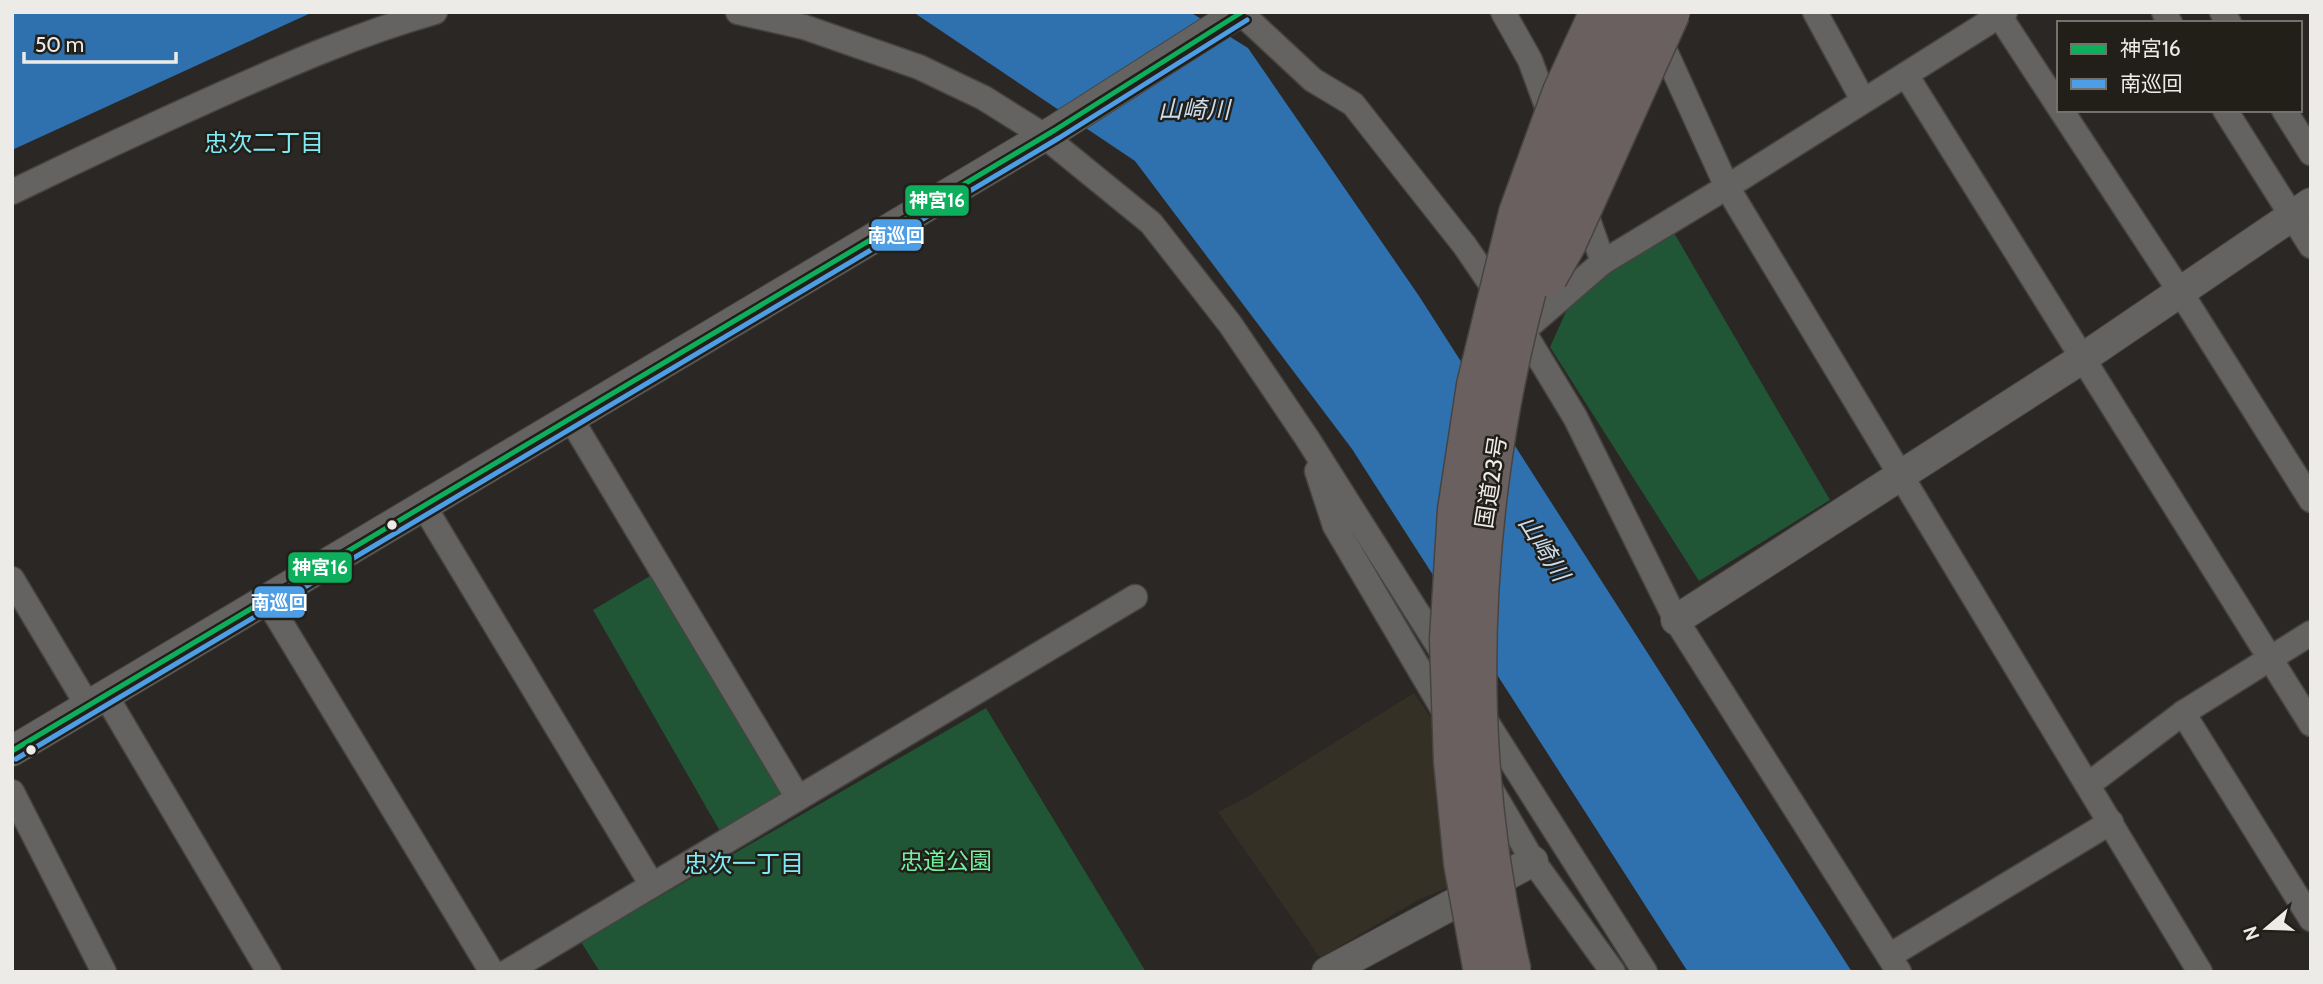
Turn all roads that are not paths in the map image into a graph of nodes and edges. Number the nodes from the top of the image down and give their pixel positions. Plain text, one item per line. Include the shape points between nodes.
1 (435, 12) edge
2 (738, 12) edge
3 (1503, 12) edge
4 (1599, 12) edge
5 (1631, 12) edge
6 (1649, 12) edge
7 (1671, 12) edge
8 (1815, 12) edge
9 (1238, 14) edge
10 (2000, 14) edge
11 (1906, 75) junction
12 (1863, 100) junction
13 (2057, 104) edge
14 (2062, 112) edge
15 (2227, 112) edge
16 (2285, 112) edge
17 (1049, 133) junction
18 (2311, 153) edge
19 (1727, 187) junction
20 (12, 192) edge
21 (2301, 209) edge
22 (2311, 246) edge
23 (1603, 262) junction
24 (2180, 293) junction
25 (1519, 334) junction
26 (2084, 358) junction
27 (571, 419) junction
28 (1307, 438) junction
29 (1899, 474) junction
30 (2311, 500) edge
31 (425, 508) junction
32 (12, 579) edge
33 (1135, 597) dead end
34 (267, 600) junction
35 (1676, 620) junction
36 (2311, 633) edge
37 (2272, 658) junction
38 (97, 701) junction
39 (2183, 713) junction
40 (2311, 724) edge
41 (12, 751) edge
42 (2089, 784) junction
43 (12, 792) edge
44 (799, 798) junction
45 (2111, 822) junction
46 (1533, 861) junction
47 (652, 885) junction
48 (2311, 919) edge
49 (1894, 964) edge
50 (104, 972) edge
51 (269, 972) edge
52 (492, 972) edge
53 (507, 972) edge
54 (1327, 972) edge
55 (1483, 972) edge
56 (1512, 972) edge
57 (1613, 972) edge
58 (1645, 972) edge
59 (2200, 972) edge

1 - 20 street via 316,52
2 - 17 street via 804,27 919,67
3 - 23 street via 1530,60
4 - 55 highway, 国道23号, bridge via 1562,92 1518,213 1476,385 1457,510 1449,639 1453,761 1463,863
5 - 25 highway, 国道23号, bridge via 1556,190
6 - 19 street
7 - 25 highway, bridge via 1567,243
8 - 12 street
9 - 17 street
9 - 25 street via 1313,80 1353,104 1465,246
10 - 11 street
10 - 13 street
11 - 12 street
11 - 26 street
12 - 19 street
14 - 24 street
15 - 21 street
16 - 18 street
17 - 27 street
17 - 28 street via 1151,223 1230,324
19 - 23 street
19 - 29 street
21 - 22 street
21 - 24 street
23 - 25 street
24 - 26 street
24 - 30 street
25 - 35 street via 1561,392
25 - 56 highway, 国道23号, bridge via 1483,523 1477,657 1486,814
26 - 29 street
26 - 37 street
27 - 31 street
27 - 44 street
28 - 46 street via 1335,526
28 - 58 street
29 - 35 street
29 - 42 street
31 - 34 street
31 - 47 street
32 - 38 street
33 - 44 street
34 - 38 street
34 - 52 street
35 - 49 street
36 - 37 street
37 - 39 street
37 - 40 street
38 - 41 street
38 - 51 street
39 - 42 street
39 - 48 street
42 - 45 street
43 - 50 street
44 - 47 street
45 - 49 street
45 - 59 street
46 - 54 street
46 - 57 street
47 - 53 street

